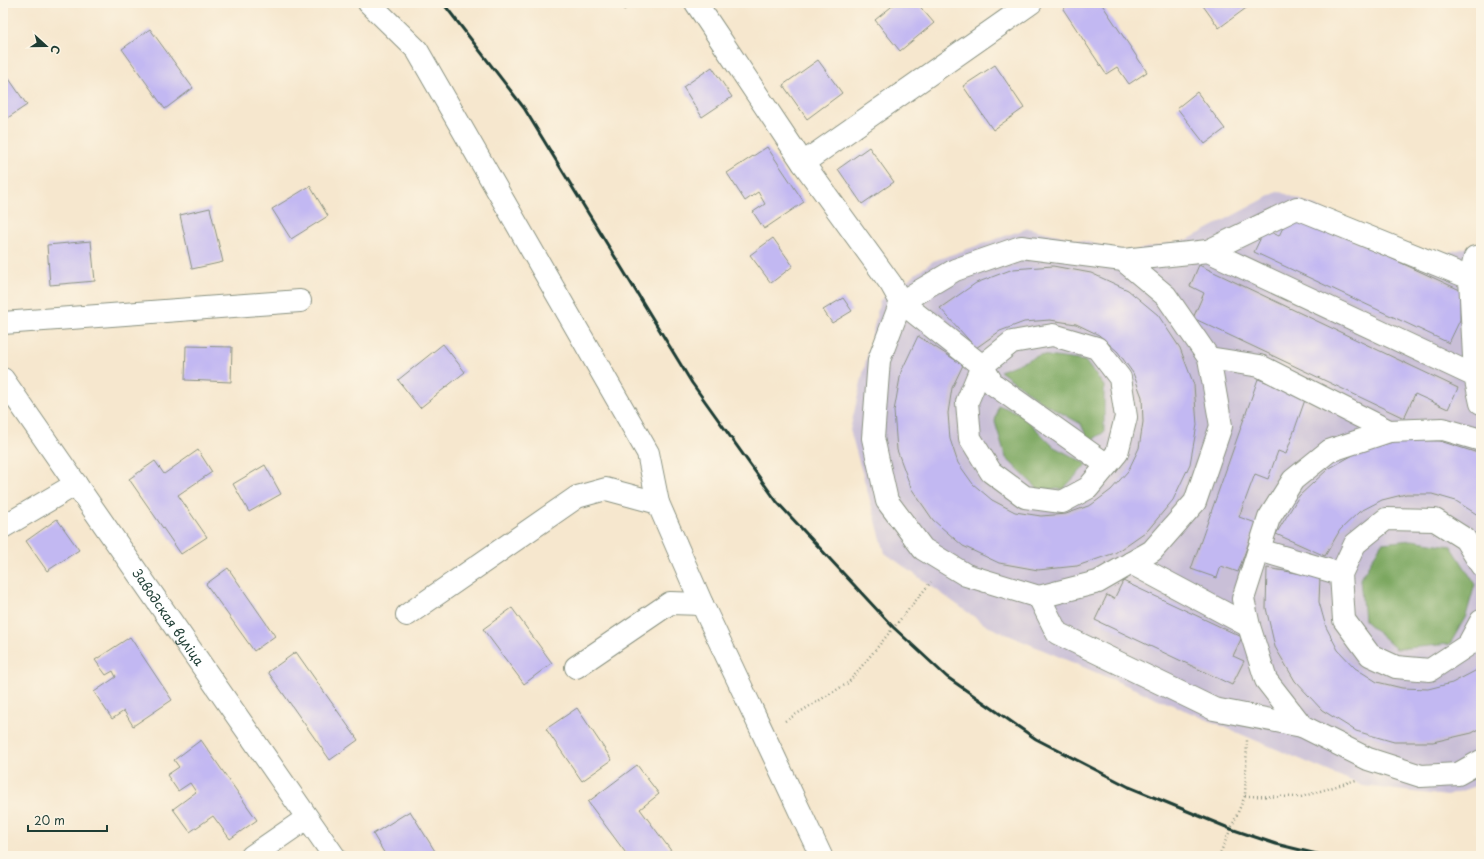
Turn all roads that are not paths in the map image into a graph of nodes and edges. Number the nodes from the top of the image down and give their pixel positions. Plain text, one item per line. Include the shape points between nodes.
1 (369, 3) edge
2 (696, 3) edge
3 (1031, 3) edge
4 (803, 163) junction
5 (1208, 251) junction
6 (1481, 256) edge
7 (1123, 260) junction
8 (1470, 278) junction
9 (300, 301) dead end
10 (901, 302) junction
11 (3, 323) edge
12 (1209, 358) junction
13 (982, 366) junction
14 (1476, 376) junction
15 (3, 379) edge
16 (1481, 403) edge
17 (1389, 431) junction
18 (1481, 440) edge
19 (1107, 465) junction
20 (76, 484) junction
21 (658, 503) junction
22 (3, 527) edge
23 (1259, 550) junction
24 (1131, 563) junction
25 (1481, 565) edge
26 (1341, 574) junction
27 (1039, 598) junction
28 (702, 604) junction
29 (407, 615) dead end
30 (1481, 621) edge
31 (1250, 626) junction
32 (576, 666) dead end
33 (1302, 726) junction
34 (1481, 761) edge
35 (307, 818) junction
36 (252, 856) edge
37 (334, 856) edge
38 (822, 856) edge

1 - 21 street via 417,50 648,453
2 - 4 street
3 - 4 street
4 - 10 street via 891,284
5 - 7 street
5 - 8 street via 1297,208
5 - 14 street
6 - 8 street via 1475,257
7 - 10 street via 1021,247 955,270
7 - 12 street via 1166,296
8 - 14 street
9 - 11 street
10 - 13 street
10 - 27 street via 879,360 872,438 887,501 923,549 966,575
12 - 17 street via 1260,366
12 - 24 street via 1221,426 1196,502 1152,551
13 - 19 street via 993,384
13 - 19 street via 967,402 970,438 991,472 1025,497 1062,502 1088,488
13 - 19 street via 1012,342 1052,335 1097,348 1120,378 1126,417 1117,453
14 - 16 street
15 - 20 street, Заводская вуліца
17 - 18 street via 1443,429
17 - 23 street via 1329,451 1293,480 1269,518
20 - 22 street
20 - 35 street, Заводская вуліца
21 - 28 street
21 - 29 street via 606,489 577,497
23 - 26 street
23 - 31 street via 1243,599
24 - 27 street via 1098,582
24 - 31 street
25 - 26 street via 1465,539 1435,520 1386,519 1355,544
26 - 30 street via 1344,620 1370,655 1396,667 1430,670 1468,645
27 - 33 street via 1057,633 1214,709
28 - 32 street via 670,603
28 - 38 street
31 - 33 street via 1266,680
33 - 34 street via 1368,759 1421,776 1458,774
35 - 36 street
35 - 37 street, Заводская вуліца

